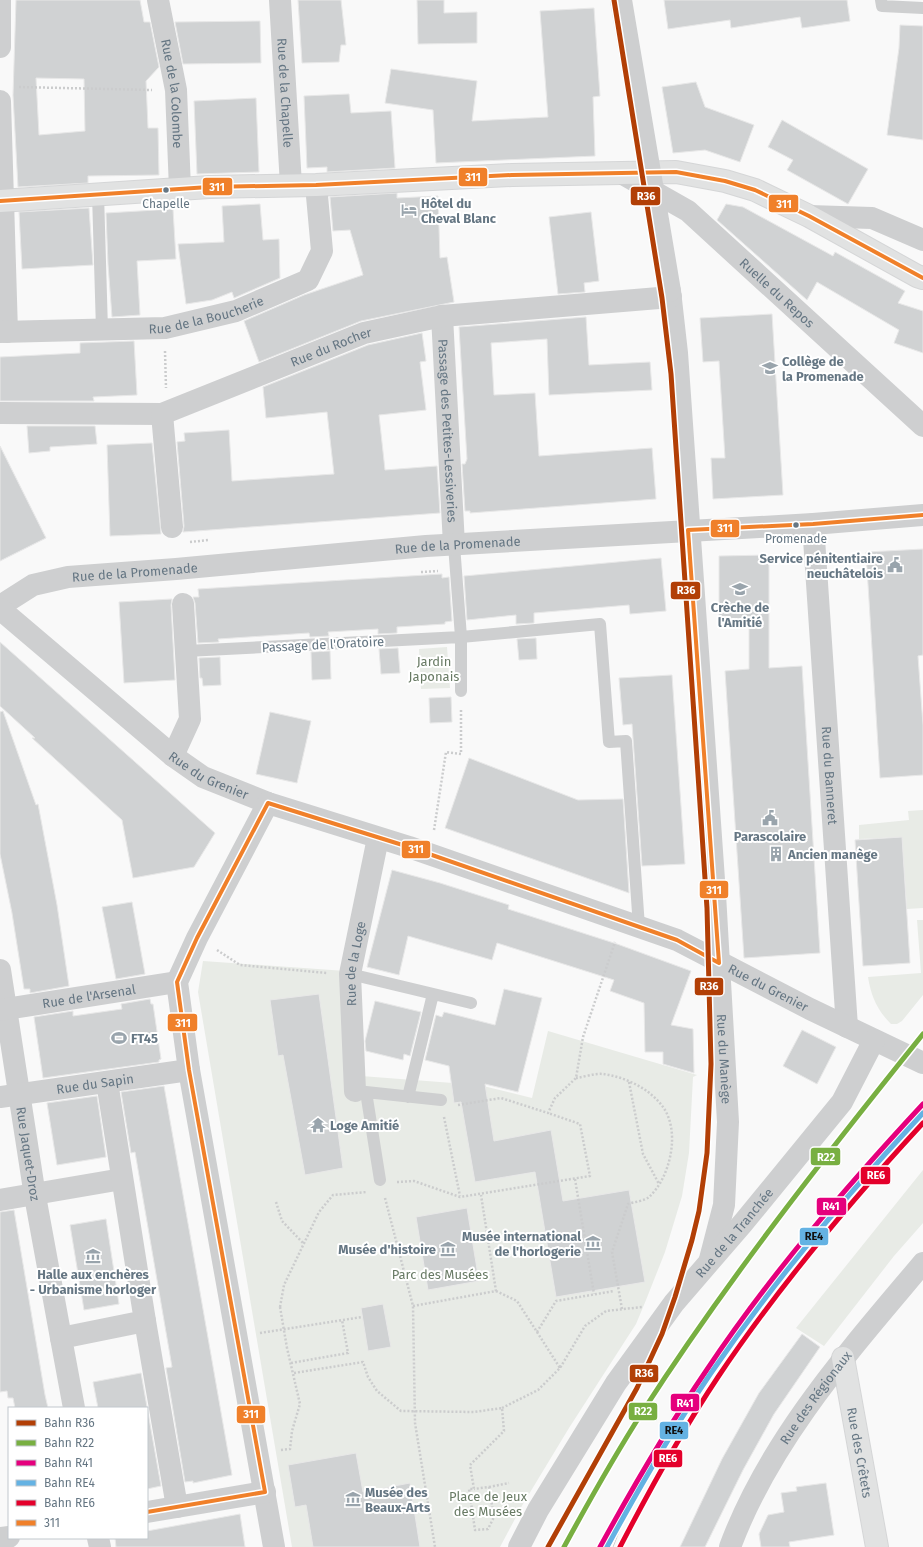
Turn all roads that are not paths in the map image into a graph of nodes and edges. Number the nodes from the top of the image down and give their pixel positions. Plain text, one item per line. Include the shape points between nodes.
1 (0, 0) edge
2 (158, 0) edge
3 (280, 0) edge
4 (621, 0) edge
5 (881, 0) edge
6 (923, 8) edge
7 (0, 47) edge
8 (8, 94) edge
9 (621, 173) junction
10 (316, 184) junction
11 (291, 185) junction
12 (180, 189) junction
13 (98, 194) junction
14 (1, 201) edge
15 (809, 216) junction
16 (923, 240) edge
17 (923, 278) edge
18 (670, 294) junction
19 (442, 316) junction
20 (102, 330) junction
21 (3, 332) edge
22 (0, 413) edge
23 (162, 414) junction
24 (923, 426) edge
25 (923, 514) edge
26 (813, 524) junction
27 (172, 526) dead end
28 (688, 530) junction
29 (454, 544) junction
30 (183, 604) dead end
31 (0, 606) edge
32 (0, 610) edge
33 (461, 637) junction
34 (186, 651) junction
35 (461, 691) dead end
36 (173, 756) junction
37 (268, 803) junction
38 (378, 838) junction
39 (639, 927) junction
40 (719, 962) junction
41 (0, 970) edge
42 (350, 974) junction
43 (177, 982) junction
44 (433, 994) junction
45 (471, 1003) dead end
46 (3, 1009) edge
47 (847, 1027) junction
48 (874, 1040) junction
49 (917, 1061) edge
50 (189, 1070) junction
51 (107, 1082) junction
52 (361, 1092) junction
53 (10, 1096) edge
54 (408, 1097) junction
55 (441, 1100) road end
56 (122, 1179) junction
57 (381, 1185) road end
58 (34, 1196) junction
59 (0, 1200) edge
60 (710, 1259) junction
61 (923, 1263) edge
62 (145, 1321) junction
63 (61, 1338) junction
64 (843, 1358) junction
65 (74, 1407) edge
66 (265, 1492) junction
67 (177, 1507) junction
68 (148, 1512) edge
69 (274, 1547) edge
70 (518, 1547) edge
71 (730, 1547) edge
72 (877, 1547) edge

1 - 7 street
2 - 12 street, Rue de la Colombe via 176,90
3 - 11 street, Rue de la Chapelle
4 - 18 street, Rue du Manège, bridge
5 - 6 lane via 882,6
8 - 14 street
9 - 10 main road
9 - 15 main road via 676,172 725,181 755,190
9 - 24 street, Ruelle du Repos via 688,211
10 - 11 main road
10 - 20 street, Rue de la Boucherie via 322,251 308,280 236,311 165,328
11 - 12 main road
12 - 13 main road
13 - 14 main road
13 - 20 lane
14 - 21 street
15 - 16 street via 872,218
15 - 17 main road
18 - 19 street, Rue du Rocher
18 - 28 street, Rue du Manège
19 - 23 street, Rue du Rocher via 364,334
19 - 29 street, Passage des Petites-Lessiveries
20 - 21 street, Rue de la Boucherie
22 - 23 street, Rue du Rocher
23 - 27 street
25 - 26 street, Rue de la Promenade
26 - 28 street, Rue de la Promenade
26 - 47 street, Rue du Banneret
28 - 29 street, Rue de la Promenade
28 - 40 street, Rue du Manège
29 - 31 street, Rue de la Promenade via 68,577 33,585
29 - 33 lane
30 - 34 street
32 - 36 street, Rue du Grenier
33 - 34 lane, Passage de l'Oratoire
33 - 35 lane
33 - 39 lane, Passage de l'Oratoire via 600,624 609,742 626,741
34 - 36 street via 190,719
36 - 37 street, Rue du Grenier via 203,777
37 - 38 street, Rue du Grenier
37 - 43 street via 197,938
38 - 39 street, Rue du Grenier
38 - 42 street, Rue de la Loge
39 - 40 street, Rue du Grenier via 677,940
40 - 47 street, Rue du Grenier
40 - 60 street, Rue du Manège via 728,1122 724,1204
41 - 46 street, Rue Jaquet-Droz
42 - 44 lane
42 - 52 street, Rue de la Loge
43 - 46 street, Rue de l'Arsenal
43 - 50 street
44 - 45 lane
44 - 54 lane
46 - 53 street, Rue Jaquet-Droz
47 - 48 street, Rue du Grenier
48 - 49 street, Rue du Grenier
48 - 60 street, Rue de la Tranchée via 842,1102 743,1223
50 - 51 street, Rue du Sapin
50 - 66 street
51 - 53 street, Rue du Sapin
51 - 56 street
52 - 54 lane
52 - 57 lane
53 - 58 street, Rue Jaquet-Droz
54 - 55 lane
56 - 58 street
56 - 62 street
58 - 59 street
58 - 63 street, Rue Jaquet-Droz
60 - 70 street, Rue de la Tranchée via 674,1303 616,1383
61 - 64 street, Rue des Régionaux
62 - 63 street
62 - 67 street
63 - 65 street, Rue Jaquet-Droz
64 - 71 street, Rue des Régionaux via 790,1430 742,1515
64 - 72 main road, Rue des Crêtets
66 - 67 street
66 - 69 street
67 - 68 street

